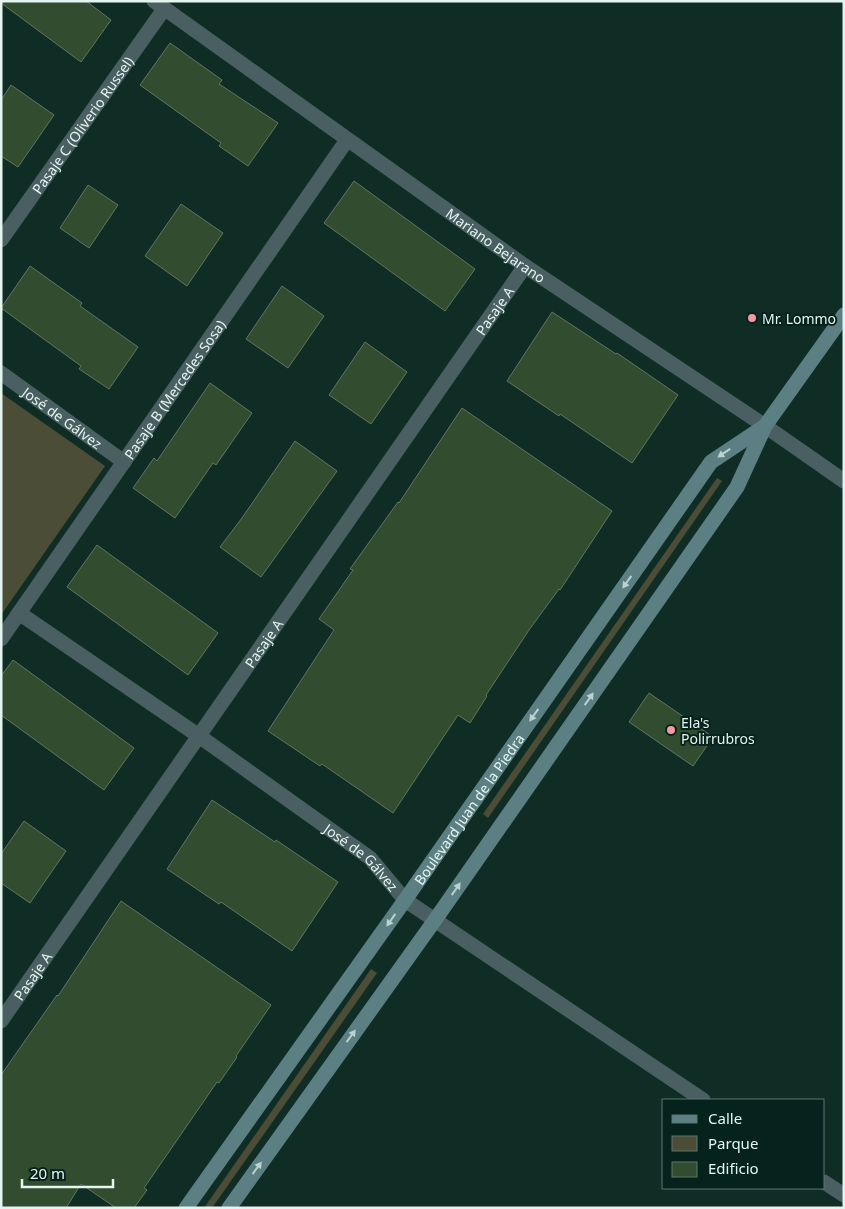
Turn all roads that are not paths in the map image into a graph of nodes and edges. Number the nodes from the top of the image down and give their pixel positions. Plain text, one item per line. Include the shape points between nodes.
1 (159, 5) edge
2 (347, 140) junction
3 (1, 240) edge
4 (525, 266) junction
5 (844, 315) edge
6 (1, 373) edge
7 (765, 426) junction
8 (124, 462) junction
9 (844, 481) edge
10 (19, 613) junction
11 (1, 639) edge
12 (198, 736) junction
13 (405, 900) junction
14 (434, 920) junction
15 (1, 1021) edge
16 (701, 1099) edge
17 (825, 1183) edge
18 (844, 1196) edge
19 (186, 1208) edge
20 (229, 1208) edge

1 - 2 street, Mariano Bejarano
1 - 3 street, Pasaje C (Oliverio Russel)
2 - 4 street, Mariano Bejarano
2 - 8 street, Pasaje B (Mercedes Sosa)
4 - 7 street, Mariano Bejarano
4 - 12 street, Pasaje A
5 - 7 main road, Boulevard Juan de la Piedra
6 - 8 street, José de Gálvez
7 - 9 street, Mariano Bejarano
7 -> 13 main road, Boulevard Juan de la Piedra via 711,462
14 -> 7 main road, Boulevard Juan de la Piedra via 737,487
8 - 10 street, Pasaje B (Mercedes Sosa)
10 - 11 street, Pasaje B (Mercedes Sosa)
10 - 12 street, José de Gálvez
12 - 13 street, José de Gálvez via 370,858
12 - 15 street, Pasaje A
13 - 14 street, José de Gálvez
13 -> 19 main road, Boulevard Juan de la Piedra
14 - 16 street, José de Gálvez
20 -> 14 main road, Boulevard Juan de la Piedra
17 - 18 street

